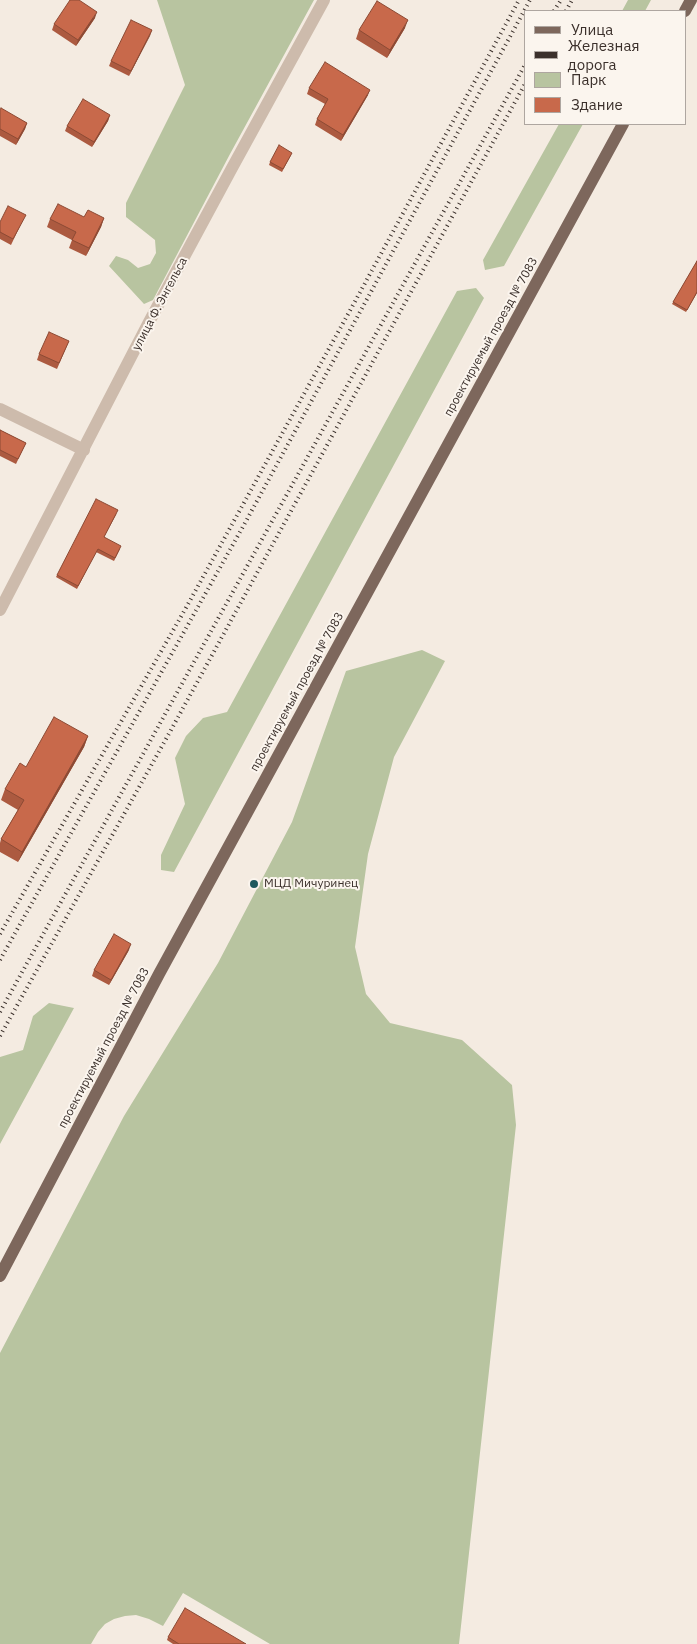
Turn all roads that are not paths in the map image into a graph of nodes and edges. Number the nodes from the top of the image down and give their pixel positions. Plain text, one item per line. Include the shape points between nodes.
1 (324, 0) edge
2 (622, 125) edge
3 (0, 409) edge
4 (84, 450) junction
5 (0, 610) edge
6 (0, 1276) edge

1 - 4 street, улица Ф. Энгельса
2 - 6 main road, проектируемый проезд № 7083 via 159,974
3 - 4 street
4 - 5 street, улица Ф. Энгельса

